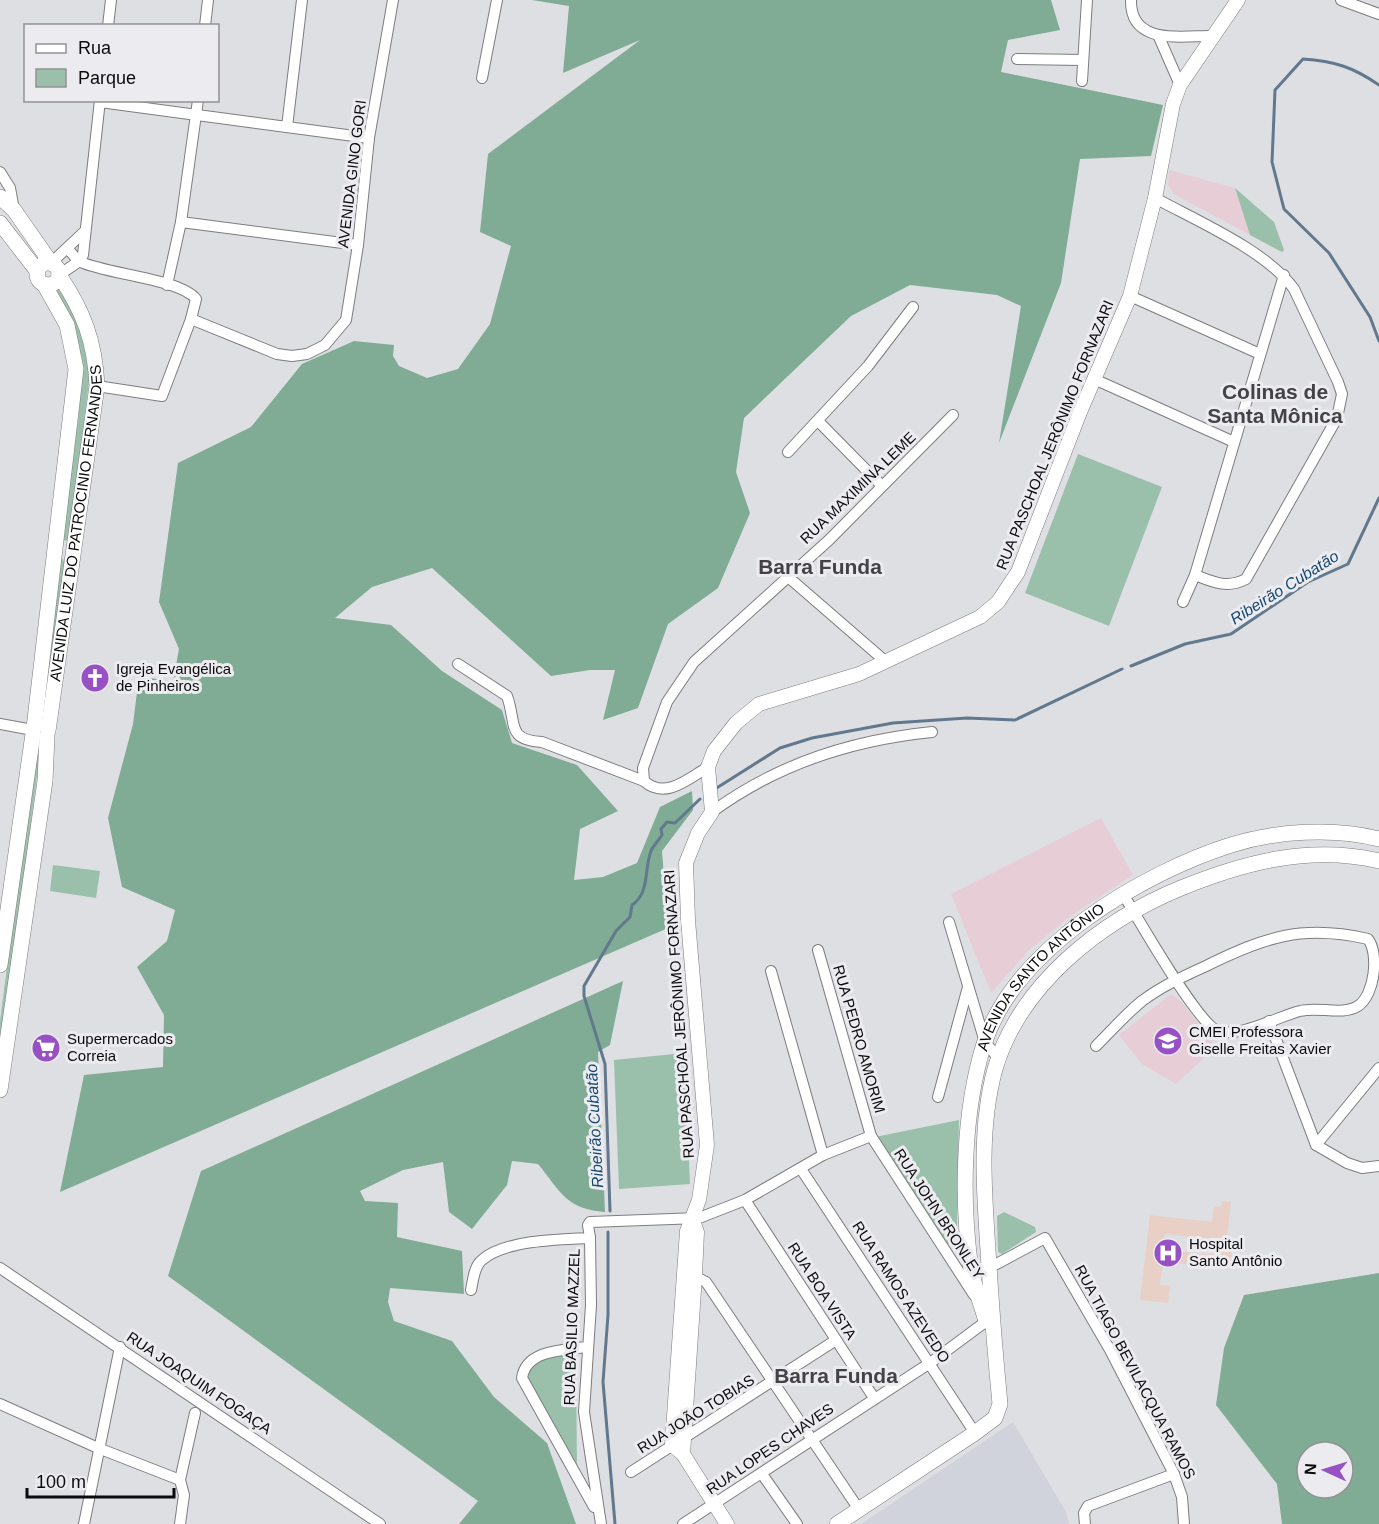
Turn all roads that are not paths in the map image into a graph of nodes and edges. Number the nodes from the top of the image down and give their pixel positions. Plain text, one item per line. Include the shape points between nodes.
1 (111, 0) edge
2 (208, 0) edge
3 (302, 0) edge
4 (393, 0) edge
5 (497, 0) edge
6 (1087, 0) edge
7 (1131, 0) edge
8 (1238, 0) edge
9 (1341, 0) edge
10 (1379, 14) edge
11 (108, 24) edge
12 (205, 24) edge
13 (1211, 36) junction
14 (1159, 37) junction
15 (1017, 59) dead end
16 (1083, 60) junction
17 (482, 78) dead end
18 (1082, 81) dead end
19 (1180, 85) junction
20 (100, 102) edge
21 (107, 102) edge
22 (198, 102) edge
23 (197, 115) junction
24 (287, 127) junction
25 (369, 138) junction
26 (0, 172) edge
27 (0, 197) edge
28 (1155, 198) junction
29 (14, 210) junction
30 (181, 222) junction
31 (0, 223) edge
32 (84, 232) junction
33 (358, 244) junction
34 (68, 249) junction
35 (78, 262) junction
36 (55, 269) junction
37 (1284, 274) junction
38 (41, 278) junction
39 (167, 285) junction
40 (1130, 296) junction
41 (913, 307) dead end
42 (191, 319) junction
43 (1260, 354) junction
44 (1094, 379) junction
45 (97, 386) junction
46 (953, 415) dead end
47 (818, 421) junction
48 (1234, 442) junction
49 (788, 452) dead end
50 (882, 486) junction
51 (56, 547) junction
52 (72, 549) junction
53 (1195, 575) junction
54 (787, 576) junction
55 (1183, 602) dead end
56 (885, 661) junction
57 (458, 664) dead end
58 (0, 724) edge
59 (39, 732) junction
60 (932, 732) dead end
61 (708, 767) junction
62 (644, 781) junction
63 (712, 812) junction
64 (1379, 839) edge
65 (1379, 861) edge
66 (1123, 894) junction
67 (1135, 913) junction
68 (1085, 921) junction
69 (949, 922) dead end
70 (1098, 936) junction
71 (818, 950) dead end
72 (0, 965) edge
73 (771, 971) dead end
74 (1176, 979) junction
75 (968, 987) junction
76 (1269, 1021) junction
77 (985, 1042) junction
78 (1096, 1046) dead end
79 (999, 1059) junction
80 (1379, 1068) edge
81 (0, 1090) edge
82 (938, 1097) dead end
83 (871, 1136) junction
84 (1316, 1145) junction
85 (823, 1155) junction
86 (1379, 1166) edge
87 (801, 1169) junction
88 (745, 1200) junction
89 (693, 1218) junction
90 (590, 1238) junction
91 (0, 1268) edge
92 (989, 1268) junction
93 (971, 1269) junction
94 (690, 1274) junction
95 (471, 1290) dead end
96 (987, 1316) junction
97 (836, 1340) junction
98 (120, 1347) junction
99 (587, 1347) junction
100 (930, 1363) junction
101 (773, 1383) junction
102 (874, 1398) junction
103 (0, 1404) edge
104 (195, 1413) dead end
105 (975, 1433) junction
106 (811, 1440) junction
107 (679, 1446) junction
108 (98, 1448) junction
109 (631, 1472) dead end
110 (762, 1474) junction
111 (1174, 1474) junction
112 (180, 1480) junction
113 (714, 1504) junction
114 (858, 1508) junction
115 (600, 1520) edge
116 (84, 1524) edge
117 (180, 1524) edge
118 (380, 1524) edge
119 (683, 1524) edge
120 (727, 1524) edge
121 (797, 1524) edge
122 (837, 1524) edge
123 (1085, 1524) edge
124 (1184, 1524) edge

1 - 11 street
2 - 12 street
3 - 24 street
4 - 25 street, AVENIDA GINO GORI
5 - 17 street
6 - 16 street
7 - 14 street via 1136,24
8 - 13 street, RUA PASCHOAL JERÔNIMO FORNAZARI
9 - 10 street
13 - 14 street
13 - 19 street, RUA PASCHOAL JERÔNIMO FORNAZARI
14 - 19 street
15 - 16 street
16 - 18 street
19 - 28 street, RUA PASCHOAL JERÔNIMO FORNAZARI
20 - 32 street
21 - 23 street
22 - 23 street
23 - 24 street
23 - 30 street
24 - 25 street
25 - 33 street, AVENIDA GINO GORI
26 - 29 street
27 - 29 main road, AVENIDA LUIZ DO PATROCINIO FERNANDES
28 - 37 street
28 - 40 street, RUA PASCHOAL JERÔNIMO FORNAZARI
29 - 36 main road, AVENIDA LUIZ DO PATROCINIO FERNANDES
30 - 33 street
30 - 39 street
31 - 38 main road, AVENIDA LUIZ DO PATROCINIO FERNANDES
32 - 34 street
32 - 35 street via 83,255
33 - 42 street, AVENIDA GINO GORI via 346,320 326,345 307,354 277,354
34 - 35 street
34 - 36 street
35 - 36 street
35 - 39 street
36 - 38 main road via 41,266
36 - 45 main road, AVENIDA LUIZ DO PATROCINIO FERNANDES via 93,341
37 - 43 street
37 - 53 street via 1338,382 1342,394 1337,418 1246,579 1223,585
38 - 51 main road, AVENIDA LUIZ DO PATROCINIO FERNANDES via 67,325 76,369
39 - 42 street via 194,296 196,304
40 - 43 street
40 - 44 street, RUA PASCHOAL JERÔNIMO FORNAZARI
41 - 47 street via 868,366
42 - 45 street via 162,396
43 - 48 street
44 - 48 street
44 - 56 street, RUA PASCHOAL JERÔNIMO FORNAZARI via 1018,572 998,602 980,617
45 - 52 main road, AVENIDA LUIZ DO PATROCINIO FERNANDES
46 - 50 street, RUA MAXIMINA LEME
47 - 49 street
47 - 50 street
48 - 53 street
50 - 54 street, RUA MAXIMINA LEME
51 - 52 main road
51 - 59 main road, AVENIDA LUIZ DO PATROCINIO FERNANDES
52 - 59 main road, AVENIDA LUIZ DO PATROCINIO FERNANDES
53 - 55 street
54 - 56 street
54 - 62 street, RUA MAXIMINA LEME via 694,662 668,702 643,768
56 - 61 street, RUA PASCHOAL JERÔNIMO FORNAZARI via 859,674 759,704 736,723 714,751
57 - 62 street via 507,696 515,734 524,741 542,742
58 - 59 street
59 - 72 main road, AVENIDA LUIZ DO PATROCINIO FERNANDES
59 - 81 main road, AVENIDA LUIZ DO PATROCINIO FERNANDES via 45,781
60 - 63 street via 848,745 741,790
61 - 62 street via 670,789 655,789
61 - 63 street
63 - 89 street, RUA PASCHOAL JERÔNIMO FORNAZARI via 686,863 707,1145
64 - 66 main road, AVENIDA SANTO ANTÔNIO via 1333,832 1233,844 1149,878
65 - 67 main road, AVENIDA SANTO ANTÔNIO via 1313,854 1250,863 1162,896
66 - 67 street
66 - 68 main road, AVENIDA SANTO ANTÔNIO
67 - 70 main road, AVENIDA SANTO ANTÔNIO
67 - 74 street
68 - 70 main road
68 - 77 main road, AVENIDA SANTO ANTÔNIO via 1048,950 1011,992
69 - 75 street
70 - 79 main road, AVENIDA SANTO ANTÔNIO via 1049,976 1023,1010
71 - 83 street, RUA PEDRO AMORIM
73 - 85 street
74 - 76 street via 1210,1026 1219,1032 1231,1034
74 - 76 street via 1233,951 1296,933 1368,939 1376,952 1372,981 1365,1000 1358,1006 1301,1010
74 - 78 street via 1142,1001
75 - 77 street
75 - 82 street
76 - 84 street
77 - 79 street
77 - 93 main road, AVENIDA SANTO ANTÔNIO via 969,1115 967,1196
79 - 92 main road, AVENIDA SANTO ANTÔNIO via 986,1114 984,1196
80 - 84 street
83 - 85 street
83 - 96 street, RUA JOHN BRONLEY
84 - 86 street via 1347,1163 1362,1168
85 - 87 street
87 - 88 street
87 - 100 street, RUA RAMOS AZEVEDO
88 - 89 street
88 - 97 street, RUA BOA VISTA
89 - 90 street via 590,1222
89 - 94 street via 697,1232
90 - 95 street via 539,1239 508,1248 482,1260
90 - 99 street, RUA BASILIO MAZZEL
91 - 98 street, RUA JOAQUIM FOGAÇA
92 - 93 street
92 - 96 main road, AVENIDA SANTO ANTÔNIO
92 - 111 street, RUA TIAGO BEVILACQUA RAMOS via 1045,1238 1110,1350
93 - 96 main road, AVENIDA SANTO ANTÔNIO
94 - 101 street via 706,1282
94 - 107 street
96 - 100 street, RUA LOPES CHAVES
96 - 105 main road, AVENIDA SANTO ANTÔNIO via 994,1337 1000,1404 995,1418
97 - 101 street, RUA JOÃO TOBIAS
97 - 102 street, RUA BOA VISTA
98 - 108 street
98 - 118 street, RUA JOAQUIM FOGAÇA
99 - 115 street, RUA BASILIO MAZZEL via 584,1412
99 - 115 street via 539,1355 523,1371 522,1378
100 - 102 street, RUA LOPES CHAVES
100 - 105 street, RUA RAMOS AZEVEDO
101 - 106 street
101 - 107 street, RUA JOÃO TOBIAS
102 - 106 street, RUA LOPES CHAVES
103 - 108 street
104 - 112 street
105 - 114 main road, AVENIDA SANTO ANTÔNIO
106 - 110 street, RUA LOPES CHAVES
106 - 114 street
107 - 109 street, RUA JOÃO TOBIAS
107 - 113 street
108 - 112 street
108 - 116 street
110 - 113 street, RUA LOPES CHAVES
110 - 121 street
111 - 123 street via 1088,1506
111 - 124 street, RUA TIAGO BEVILACQUA RAMOS via 1182,1497
112 - 117 street via 184,1495
113 - 119 street, RUA LOPES CHAVES
113 - 120 street
114 - 122 main road, AVENIDA SANTO ANTÔNIO

